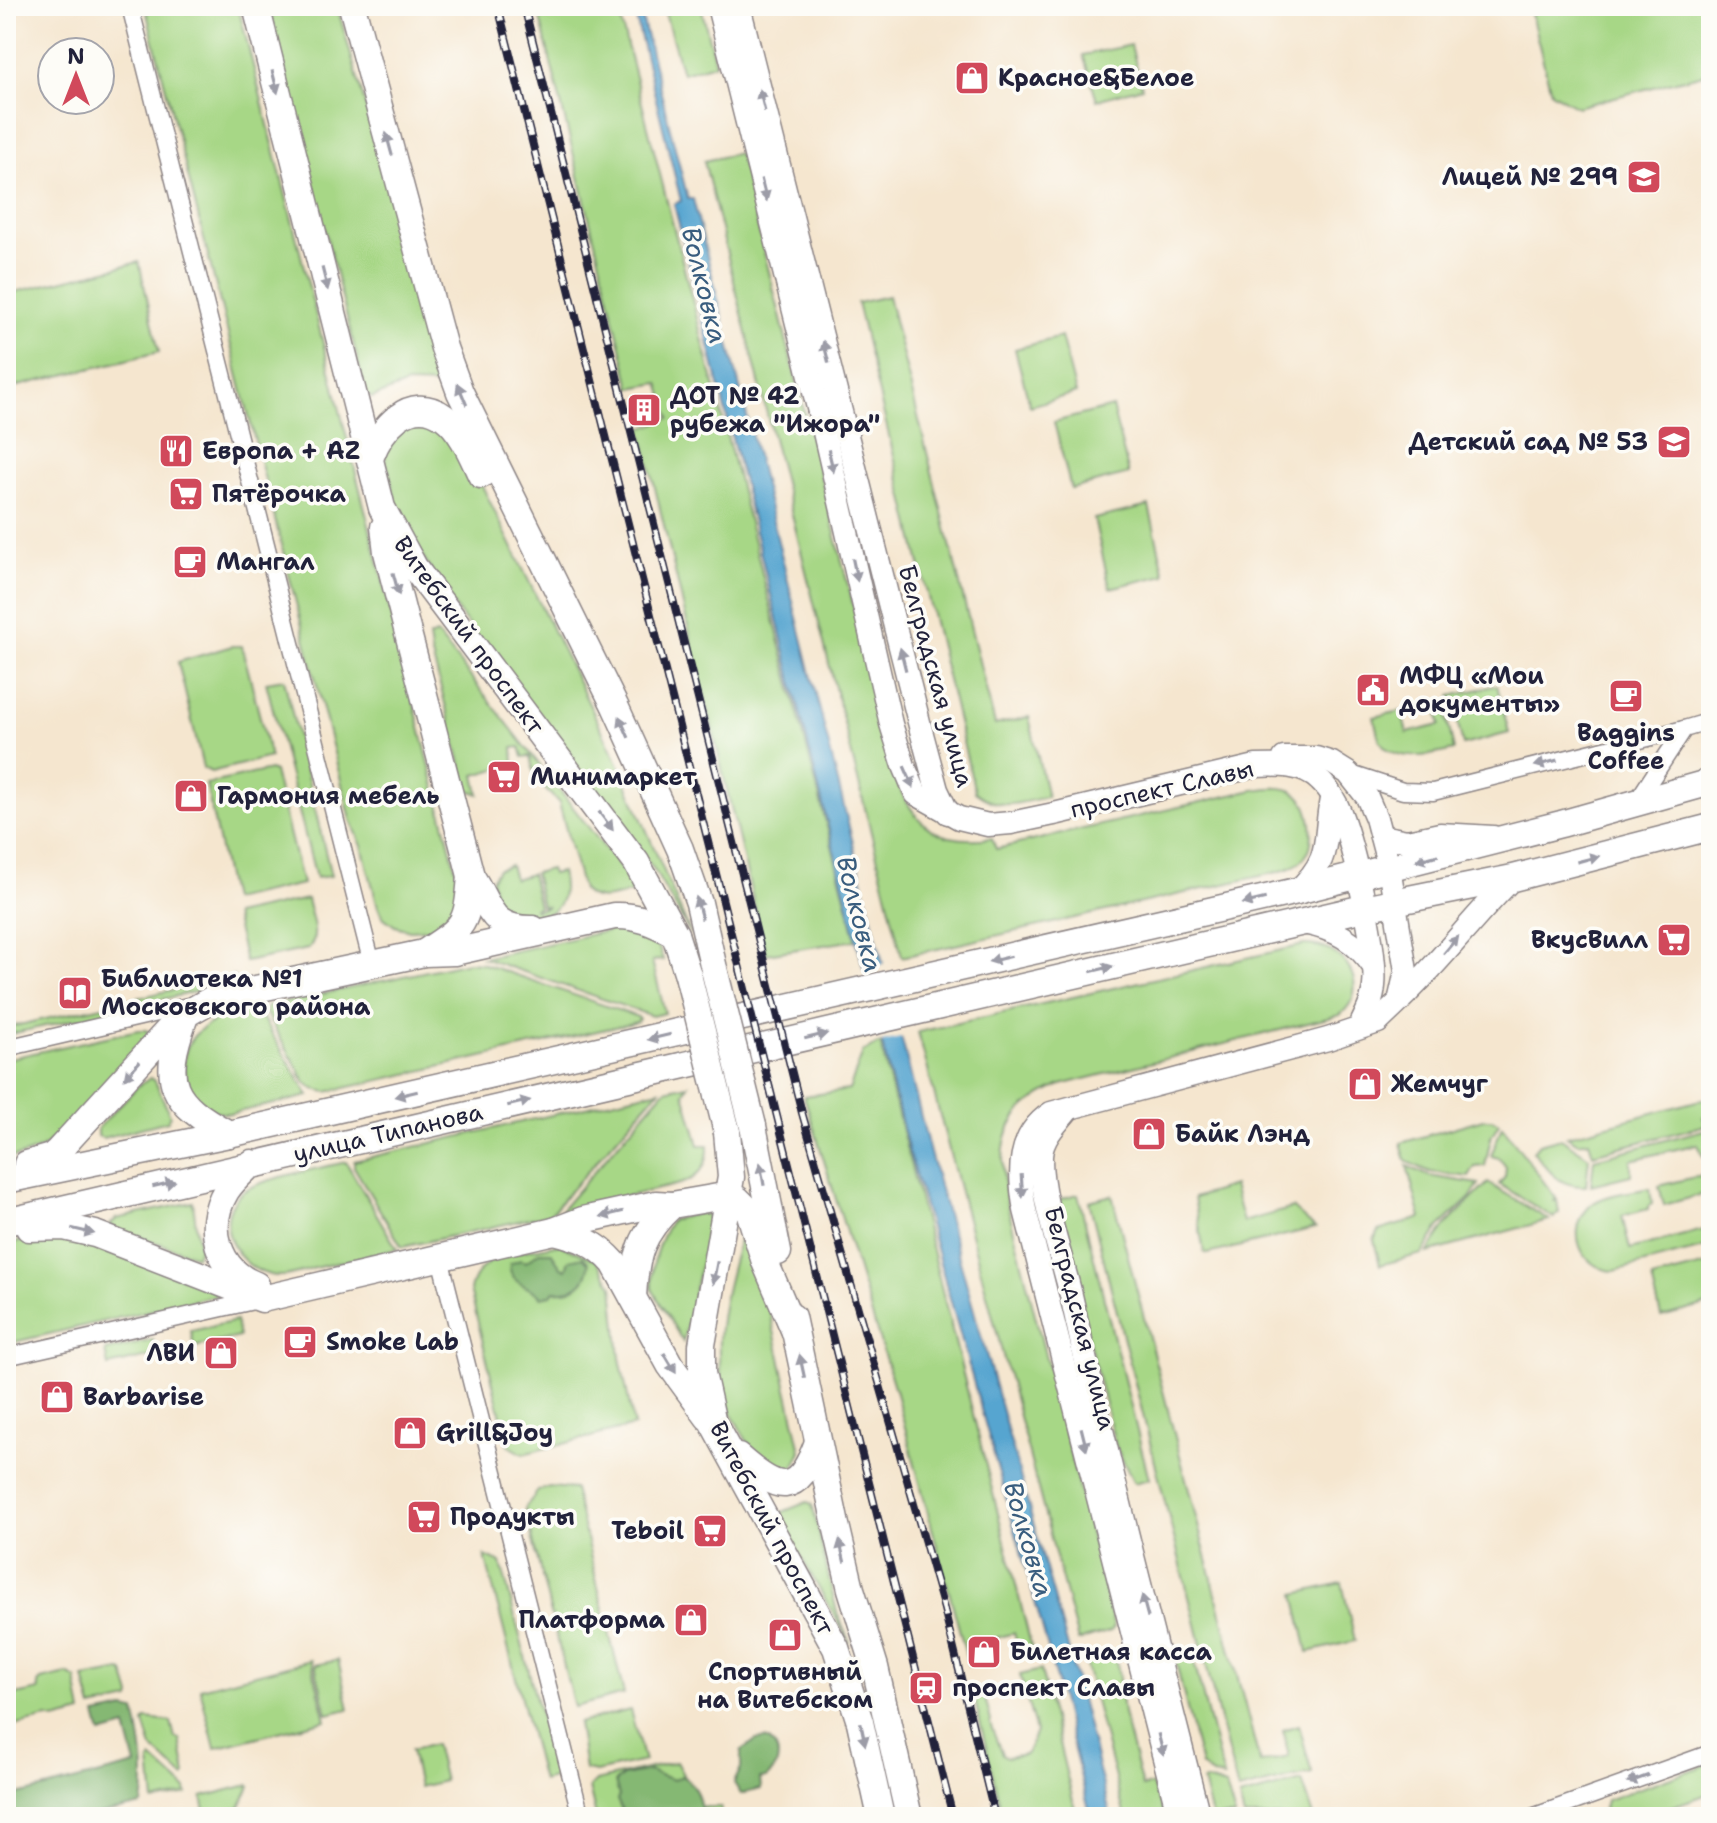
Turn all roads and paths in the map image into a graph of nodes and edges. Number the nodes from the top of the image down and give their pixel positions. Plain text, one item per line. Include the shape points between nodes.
1 (130, 6) edge
2 (256, 6) edge
3 (352, 6) edge
4 (718, 6) edge
5 (739, 6) edge
6 (370, 458) junction
7 (382, 508) junction
8 (520, 514) junction
9 (1711, 721) edge
10 (1684, 729) junction
11 (1256, 766) junction
12 (1348, 773) junction
13 (1711, 782) edge
14 (1367, 797) junction
15 (1637, 801) junction
16 (1335, 803) junction
17 (948, 813) junction
18 (1711, 827) edge
19 (1381, 836) junction
20 (1507, 838) junction
21 (1389, 867) junction
22 (1357, 875) junction
23 (471, 876) junction
24 (1513, 878) junction
25 (1297, 891) junction
26 (1393, 902) junction
27 (1364, 908) junction
28 (1303, 923) junction
29 (554, 929) junction
30 (675, 934) junction
31 (424, 953) junction
32 (372, 964) junction
33 (1375, 968) junction
34 (1399, 1002) junction
35 (186, 1010) junction
36 (1360, 1026) junction
37 (6, 1048) edge
38 (1071, 1105) junction
39 (229, 1134) junction
40 (252, 1163) junction
41 (6, 1168) edge
42 (6, 1180) edge
43 (728, 1197) junction
44 (672, 1205) junction
45 (6, 1222) edge
46 (554, 1231) junction
47 (6, 1233) edge
48 (440, 1258) junction
49 (274, 1294) junction
50 (633, 1297) junction
51 (795, 1332) junction
52 (6, 1357) edge
53 (713, 1423) junction
54 (818, 1442) junction
55 (726, 1447) junction
56 (1711, 1753) edge
57 (581, 1817) edge
58 (881, 1817) edge
59 (909, 1817) edge
60 (1179, 1817) edge
61 (1199, 1817) edge
62 (1532, 1817) edge

1 - 32 street
2 -> 6 main road, Витебский проспект
8 -> 3 main road, Витебский проспект via 444,348
4 -> 17 street, Белградская улица via 898,748 916,794
17 -> 5 street, Белградская улица via 922,734
6 - 7 main road, Витебский проспект
6 - 8 main road via 377,438 398,415 424,410 442,415 456,428 487,486
7 -> 23 main road via 387,552
7 -> 30 main road, Витебский проспект via 414,567 624,844
51 -> 8 main road, Витебский проспект, bridge via 699,903 615,706
9 - 10 street
10 -> 12 street via 1433,792 1403,791
10 - 15 street
11 - 12 street via 1289,757 1316,758
11 - 16 street, проспект Славы via 1284,765 1312,774
11 - 17 street, проспект Славы via 1004,825 978,824
12 - 14 street
13 - 15 main road
14 - 16 street via 1347,796
14 - 19 street
15 - 20 main road
16 - 22 street
16 - 25 street via 1325,853
24 -> 18 main road
19 - 20 street via 1407,841 1440,834
19 - 21 street
20 -> 21 main road
21 - 22 main road
21 - 26 street
22 - 25 main road
22 - 27 street
23 - 29 main road via 490,912 505,926
23 - 31 main road via 463,922
24 - 26 main road
34 -> 24 street
25 -> 39 main road, улица Типанова
26 - 27 main road
26 - 34 street via 1406,971
27 - 28 main road
27 - 33 street
28 - 33 street via 1340,933
40 -> 28 main road, улица Типанова
29 - 30 main road via 632,915
29 - 31 main road via 454,952
30 - 43 main road, Витебский проспект, bridge via 727,1132
31 - 32 main road
32 - 35 main road via 214,998
33 - 36 street via 1373,996
34 - 36 street via 1378,1022
35 - 37 street
35 - 39 main road via 171,1062 176,1088 189,1108
35 -> 41 main road via 58,1151
36 - 38 street via 1328,1039
38 -> 60 street, Белградская улица via 1037,1122 1028,1135 1022,1155 1022,1196
61 -> 38 street, Белградская улица via 1102,1439 1043,1182 1041,1151
39 - 42 main road, улица Типанова
45 -> 40 main road, улица Типанова
40 - 49 main road via 221,1201 216,1240 235,1272
43 - 44 main road
43 - 51 main road via 749,1211
43 -> 53 main road, Витебский проспект via 702,1345
44 -> 46 main road via 645,1206
44 - 50 main road via 641,1243
46 - 48 main road
46 - 50 main road via 583,1238 606,1253
47 -> 49 main road via 48,1226 95,1234
48 - 49 main road
48 - 57 street
49 - 52 street
50 -> 53 main road via 670,1365
54 -> 51 main road, Витебский проспект
53 - 55 main road, Витебский проспект
54 - 55 main road via 801,1476 777,1485
59 -> 54 main road, Витебский проспект
55 -> 58 main road, Витебский проспект via 836,1648 860,1722
56 -> 62 street

